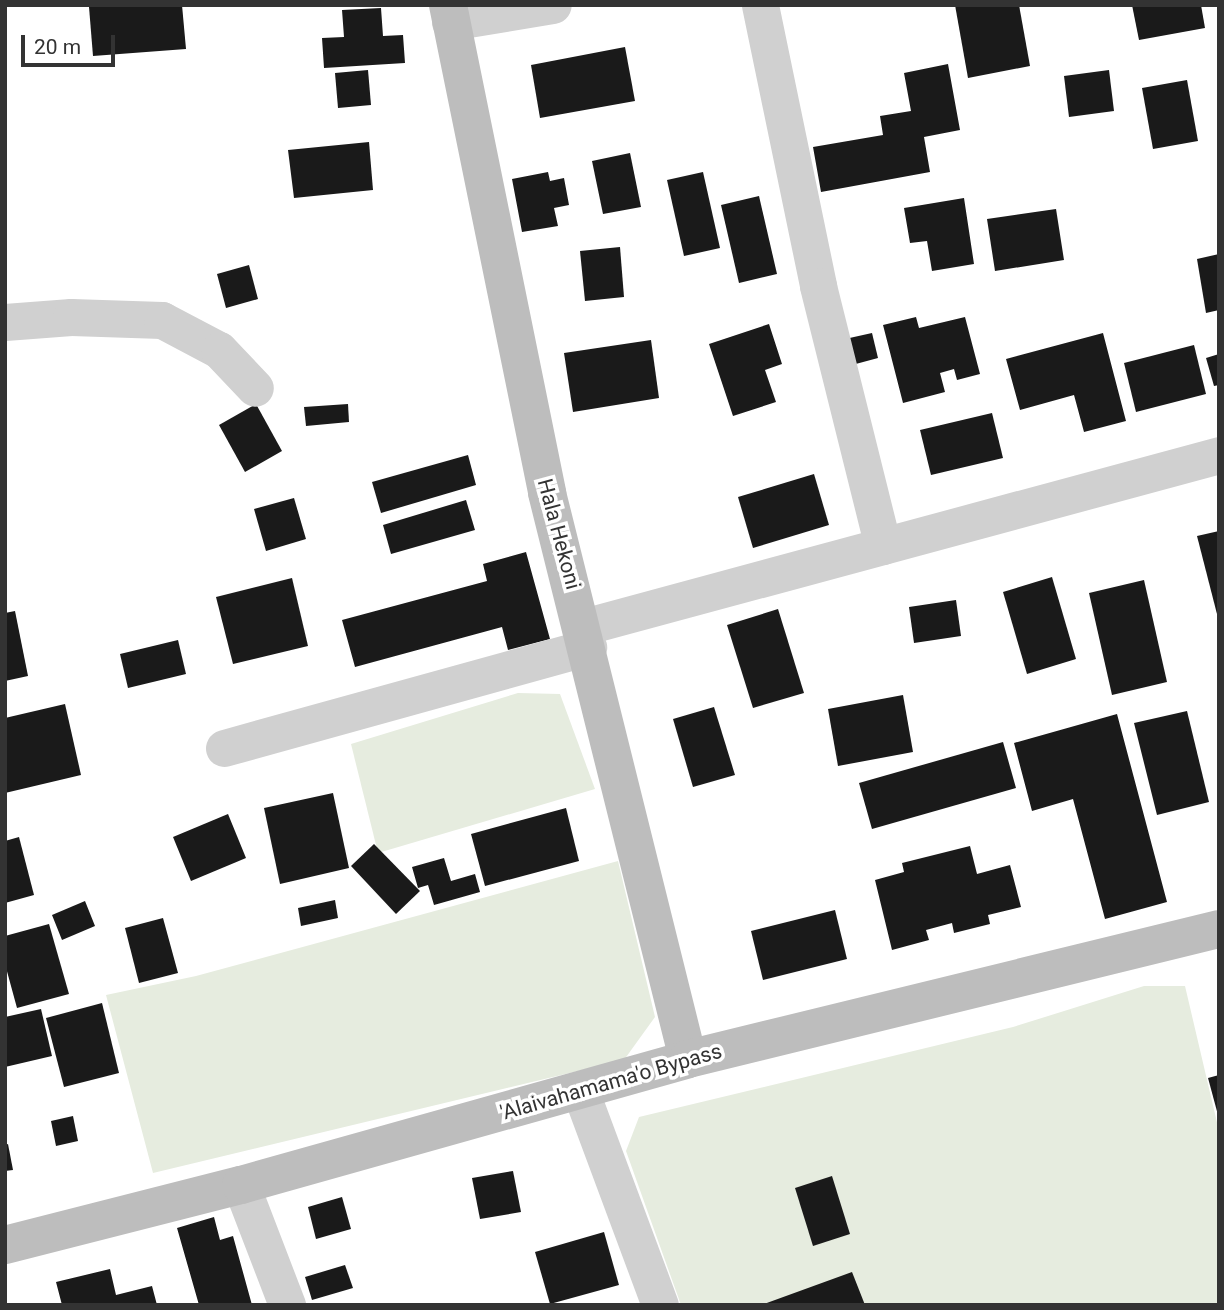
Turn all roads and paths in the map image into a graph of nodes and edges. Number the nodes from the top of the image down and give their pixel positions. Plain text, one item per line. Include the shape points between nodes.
1 (553, 5) edge
2 (760, 5) edge
3 (449, 14) edge
4 (5, 322) edge
5 (255, 388) dead end
6 (1219, 456) edge
7 (883, 546) junction
8 (586, 637) junction
9 (224, 748) dead end
10 (1219, 929) edge
11 (688, 1059) junction
12 (580, 1090) junction
13 (241, 1185) junction
14 (6, 1239) edge
15 (287, 1305) edge
16 (660, 1305) edge

1 - 3 street
2 - 7 street via 818,286
3 - 8 main road, Hala Hekoni via 547,493
4 - 5 street via 71,317 162,320 219,350
6 - 7 street
7 - 8 street
8 - 9 street
8 - 11 main road, Hala Hekoni
10 - 11 main road, 'Alaivahamama'o Bypass
11 - 12 main road, 'Alaivahamama'o Bypass
12 - 13 main road, 'Alaivahamama'o Bypass
12 - 16 street
13 - 14 main road, 'Alaivahamama'o Bypass
13 - 15 street

